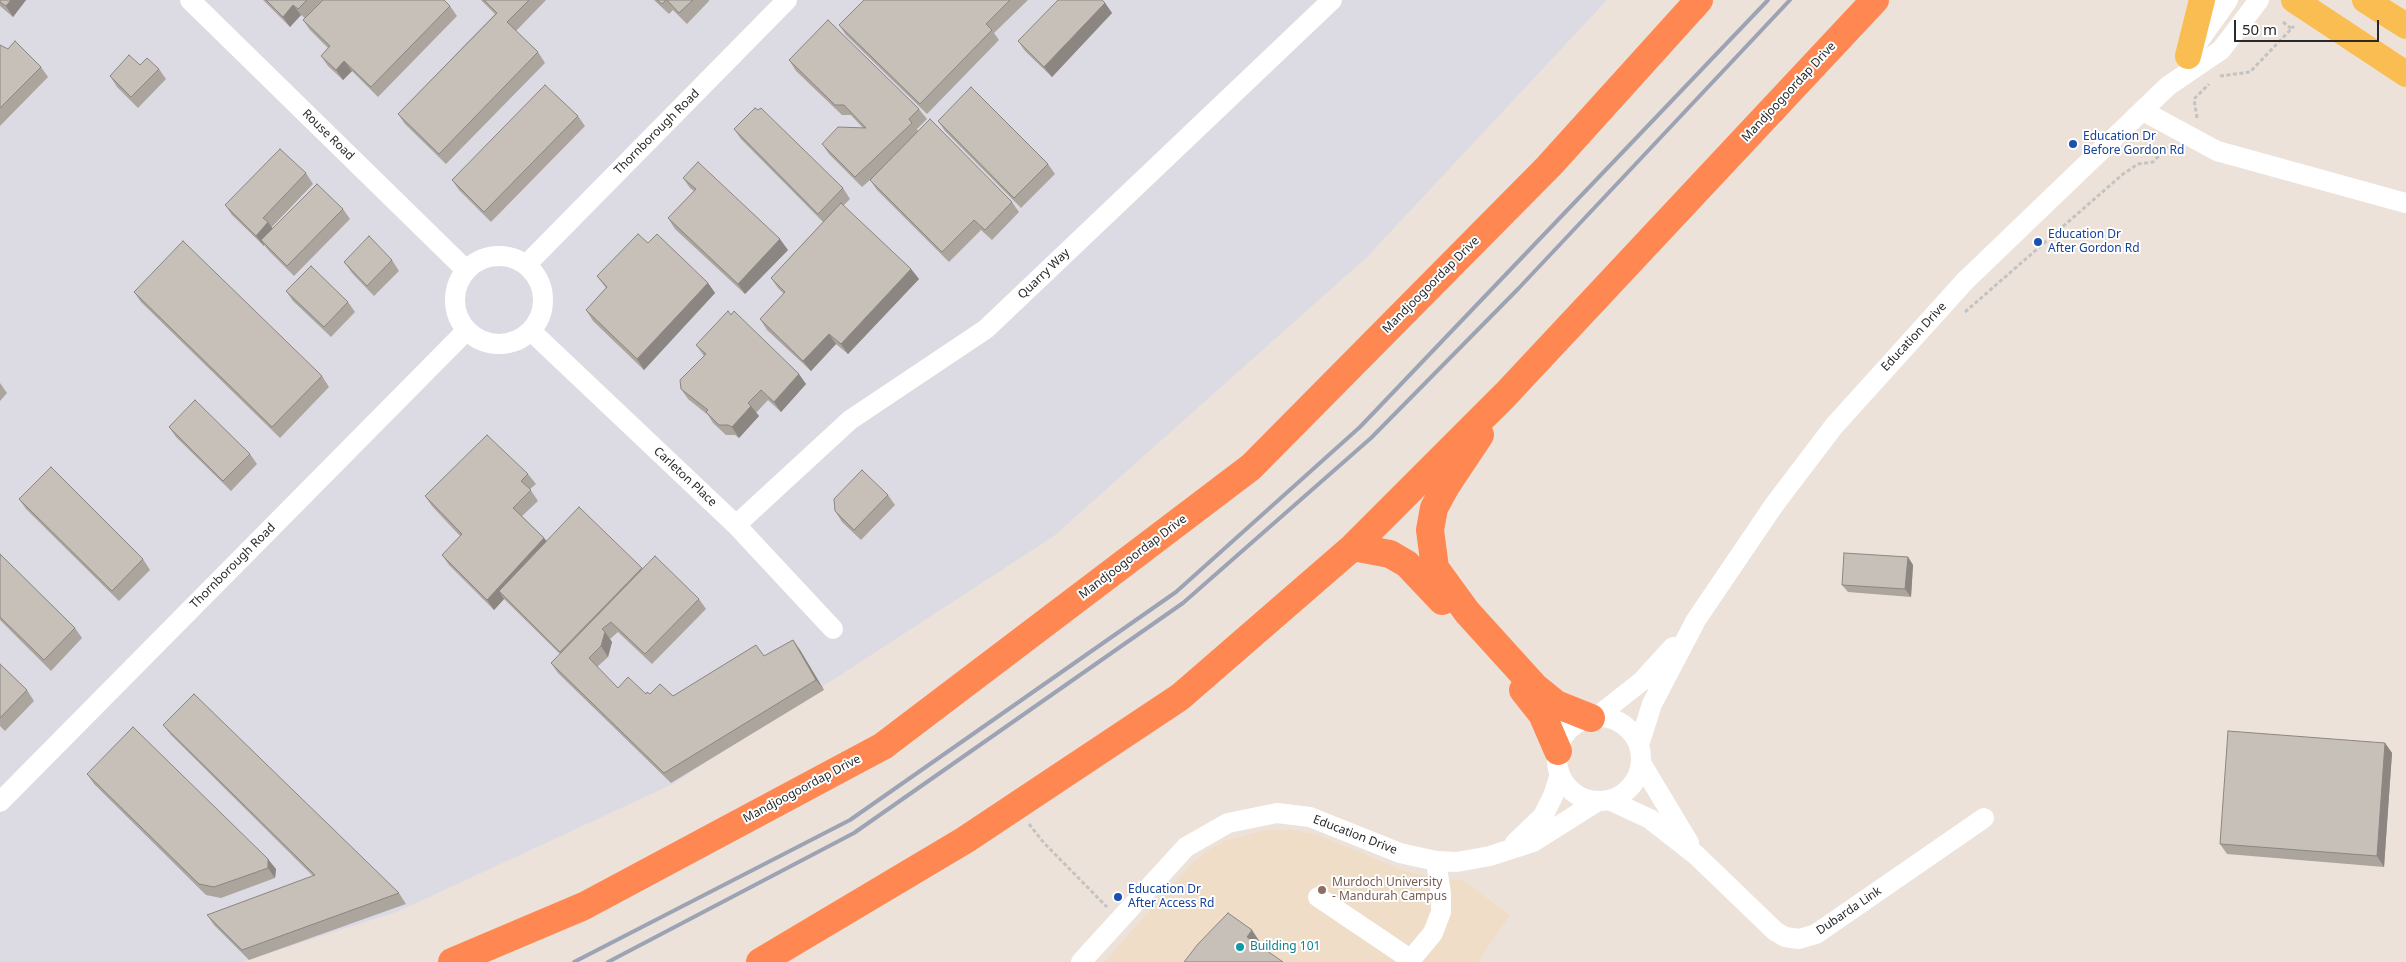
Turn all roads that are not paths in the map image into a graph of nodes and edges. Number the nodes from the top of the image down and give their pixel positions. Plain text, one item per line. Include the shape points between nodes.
1 (190, 0) edge
2 (787, 0) edge
3 (1332, 0) edge
4 (1699, 0) edge
5 (1875, 0) edge
6 (2202, 0) edge
7 (2228, 0) edge
8 (2259, 0) edge
9 (2365, 0) edge
10 (2291, 15) edge
11 (2406, 26) edge
12 (2188, 56) junction
13 (2406, 74) edge
14 (2168, 86) junction
15 (2143, 111) junction
16 (2406, 203) edge
17 (527, 264) junction
18 (466, 270) junction
19 (467, 330) junction
20 (531, 332) junction
21 (1506, 394) junction
22 (736, 525) junction
23 (1353, 547) junction
24 (1696, 620) junction
25 (833, 629) dead end
26 (1593, 718) junction
27 (1640, 754) junction
28 (1559, 762) junction
29 (1603, 800) junction
30 (0, 802) edge
31 (1984, 818) dead end
32 (1506, 851) junction
33 (1696, 855) junction
34 (1436, 861) junction
35 (1318, 897) dead end
36 (1410, 961) edge
37 (452, 962) edge
38 (760, 962) edge
39 (1081, 962) edge

1 - 18 street, Rouse Road
2 - 17 street, Thornborough Road
3 - 22 street, Quarry Way via 986,329 850,420
4 - 37 highway, Mandjoogoordap Drive via 1549,166 1251,467 883,746 584,906
5 - 21 highway, Mandjoogoordap Drive
6 - 12 main road
7 - 12 street, Education Drive
8 - 14 street, Education Drive via 2221,50
9 - 11 main road
10 - 13 main road
12 - 14 street, Education Drive
14 - 15 street, Education Drive
15 - 16 street via 2217,152
15 - 24 street, Education Drive via 1965,281 1856,400 1774,504
17 - 18 street via 506,256 484,258
17 - 20 street via 539,279 544,297 541,316
18 - 19 street via 457,284 454,300 458,316
19 - 20 street via 481,340 498,344 516,341
19 - 30 street, Thornborough Road
20 - 22 street, Carleton Place
21 - 23 highway, Mandjoogoordap Drive
21 - 26 highway via 1434,508 1430,530 1435,568 1445,586 1535,687 1556,704
22 - 25 street, Carleton Place
23 - 28 highway via 1390,554 1407,564 1531,699 1542,714
23 - 38 highway, Mandjoogoordap Drive via 1180,697 884,891
24 - 26 street, Education Drive via 1642,681
24 - 27 street, Education Drive via 1652,704
26 - 27 street via 1622,724 1632,733
26 - 28 street via 1579,722 1562,740
27 - 29 street via 1638,776 1631,787 1621,795
27 - 33 street, Dubarda Link
28 - 29 street via 1566,784 1575,793
28 - 32 street via 1554,796 1543,816
29 - 32 street, Education Drive via 1547,835
29 - 33 street, Dubarda Link via 1650,819
31 - 33 street, Dubarda Link via 1816,934 1799,939 1785,937 1775,931
32 - 34 street, Education Drive via 1468,860
34 - 36 street via 1441,912 1433,933
34 - 39 street, Education Drive via 1400,853 1310,817 1276,813 1244,818 1210,831 1186,847
35 - 36 street

